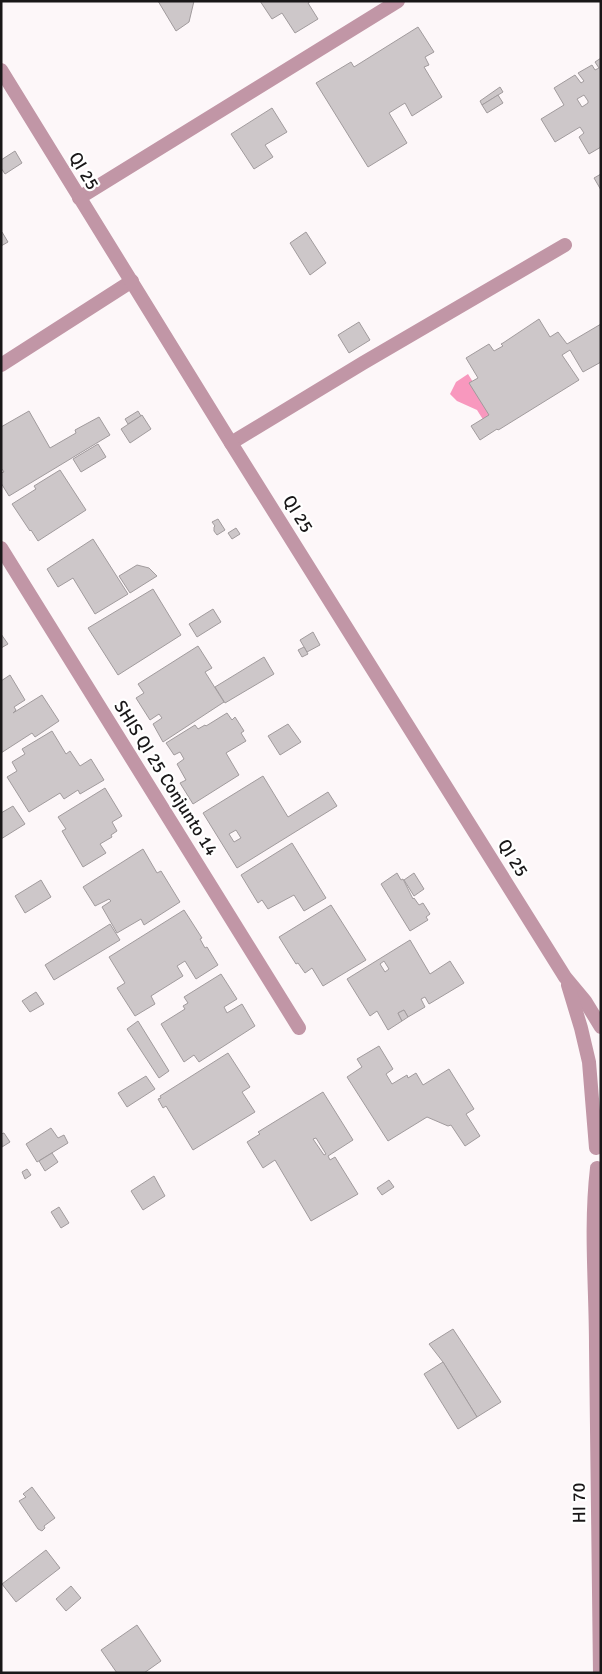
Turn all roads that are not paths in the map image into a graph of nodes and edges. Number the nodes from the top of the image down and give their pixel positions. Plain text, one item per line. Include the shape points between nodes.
1 (398, 1) edge
2 (1, 70) edge
3 (79, 198) junction
4 (565, 245) dead end
5 (132, 281) junction
6 (1, 365) edge
7 (231, 443) junction
8 (1, 548) edge
9 (565, 977) junction
10 (601, 1027) edge
11 (299, 1028) dead end
12 (598, 1142) edge
13 (599, 1172) edge
14 (598, 1328) edge
15 (600, 1673) edge

1 - 3 street
2 - 3 street, QI 25
3 - 5 street, QI 25
4 - 7 street
5 - 6 street
5 - 7 street, QI 25
7 - 9 street, QI 25
8 - 11 street, SHIS QI 25 Conjunto 14
9 - 10 street, QI 25
9 - 12 street, QI 25 via 589,1062
12 - 13 street, QI 25
13 - 14 street, HI 70 via 593,1224
14 - 15 street, HI 70

